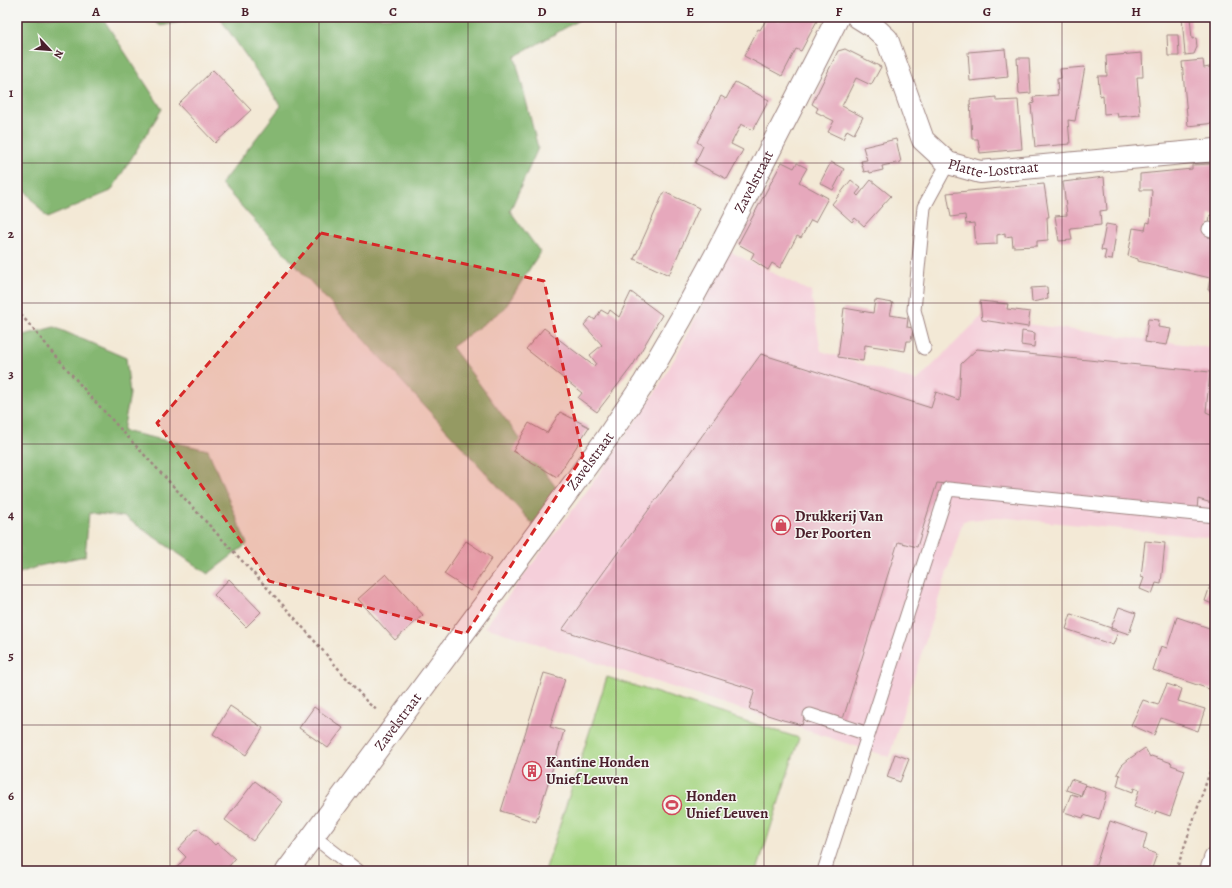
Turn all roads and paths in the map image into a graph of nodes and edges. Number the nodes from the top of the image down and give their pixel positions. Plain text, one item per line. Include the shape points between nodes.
1 (838, 17) edge
2 (858, 17) edge
3 (1215, 150) edge
4 (948, 163) junction
5 (17, 310) edge
6 (924, 348) dead end
7 (1215, 516) edge
8 (810, 715) dead end
9 (396, 725) junction
10 (868, 734) junction
11 (1215, 757) edge
12 (314, 836) junction
13 (1215, 859) edge
14 (287, 871) edge
15 (358, 871) edge
16 (824, 871) edge
17 (1176, 871) edge
18 (1211, 871) edge

1 - 9 street, Zavelstraat via 715,256 644,383 607,438
2 - 4 street, Platte-Lostraat via 887,39 923,140
3 - 4 street, Platte-Lostraat via 980,172
4 - 6 lane via 924,207 914,310
5 - 9 path via 90,396 293,616 368,703
7 - 10 lane via 948,489
8 - 10 lane
9 - 12 street, Zavelstraat
10 - 16 lane
11 - 17 path
12 - 14 street, Zavelstraat
12 - 15 lane
13 - 18 street

